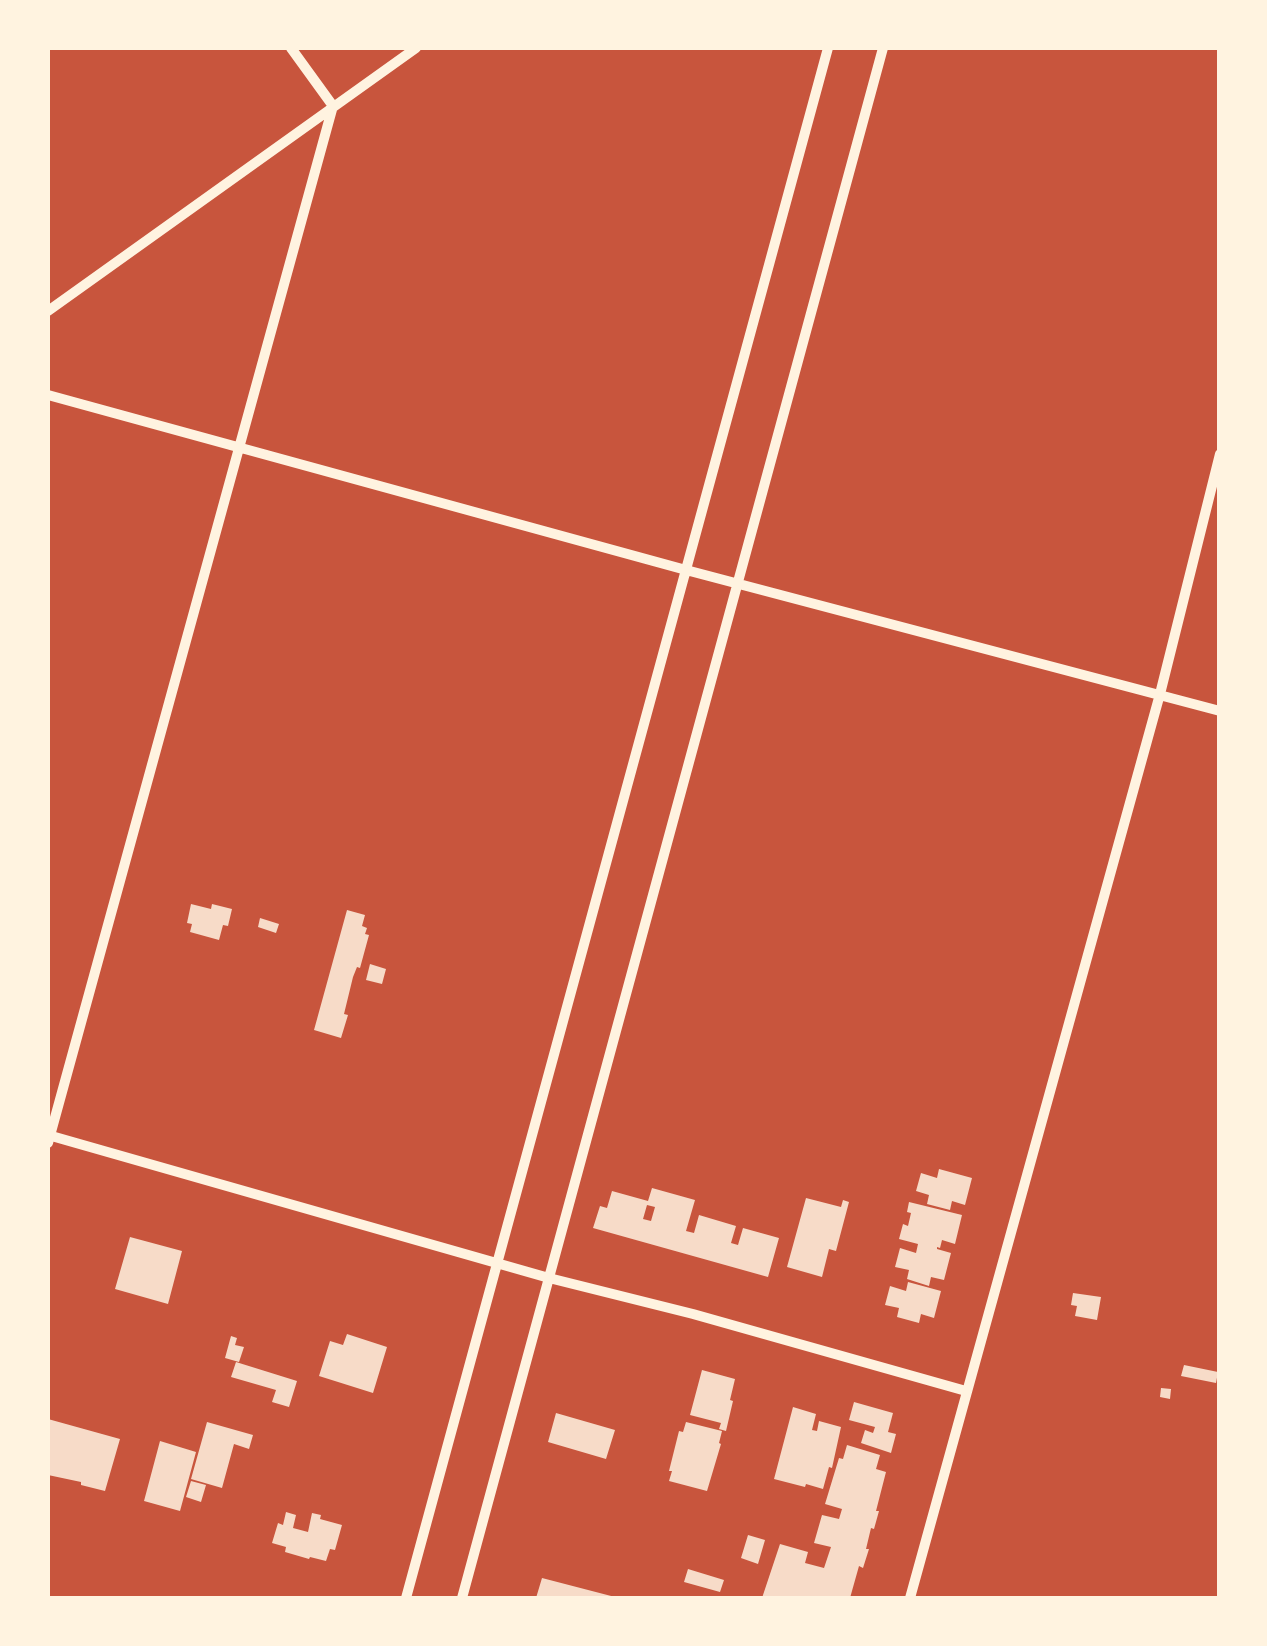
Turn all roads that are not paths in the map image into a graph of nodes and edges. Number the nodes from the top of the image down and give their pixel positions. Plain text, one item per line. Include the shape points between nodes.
1 (292, 48) edge
2 (416, 48) edge
3 (828, 48) edge
4 (882, 48) edge
5 (333, 106) junction
6 (48, 311) edge
7 (48, 395) edge
8 (239, 448) junction
9 (1220, 454) edge
10 (686, 570) junction
11 (738, 584) junction
12 (1160, 694) junction
13 (1220, 711) edge
14 (48, 1138) edge
15 (498, 1262) junction
16 (549, 1278) junction
17 (966, 1391) junction
18 (406, 1598) edge
19 (462, 1598) edge
20 (910, 1598) edge

1 - 5 street
2 - 5 street
3 - 10 street
4 - 11 street
5 - 6 street
5 - 8 street
7 - 8 street
8 - 10 street
8 - 14 street
9 - 12 street
10 - 11 street
10 - 15 street
11 - 12 street
11 - 16 street
12 - 13 street
12 - 17 street
14 - 15 street
15 - 16 street
15 - 18 street
16 - 17 street
16 - 19 street
17 - 20 street

